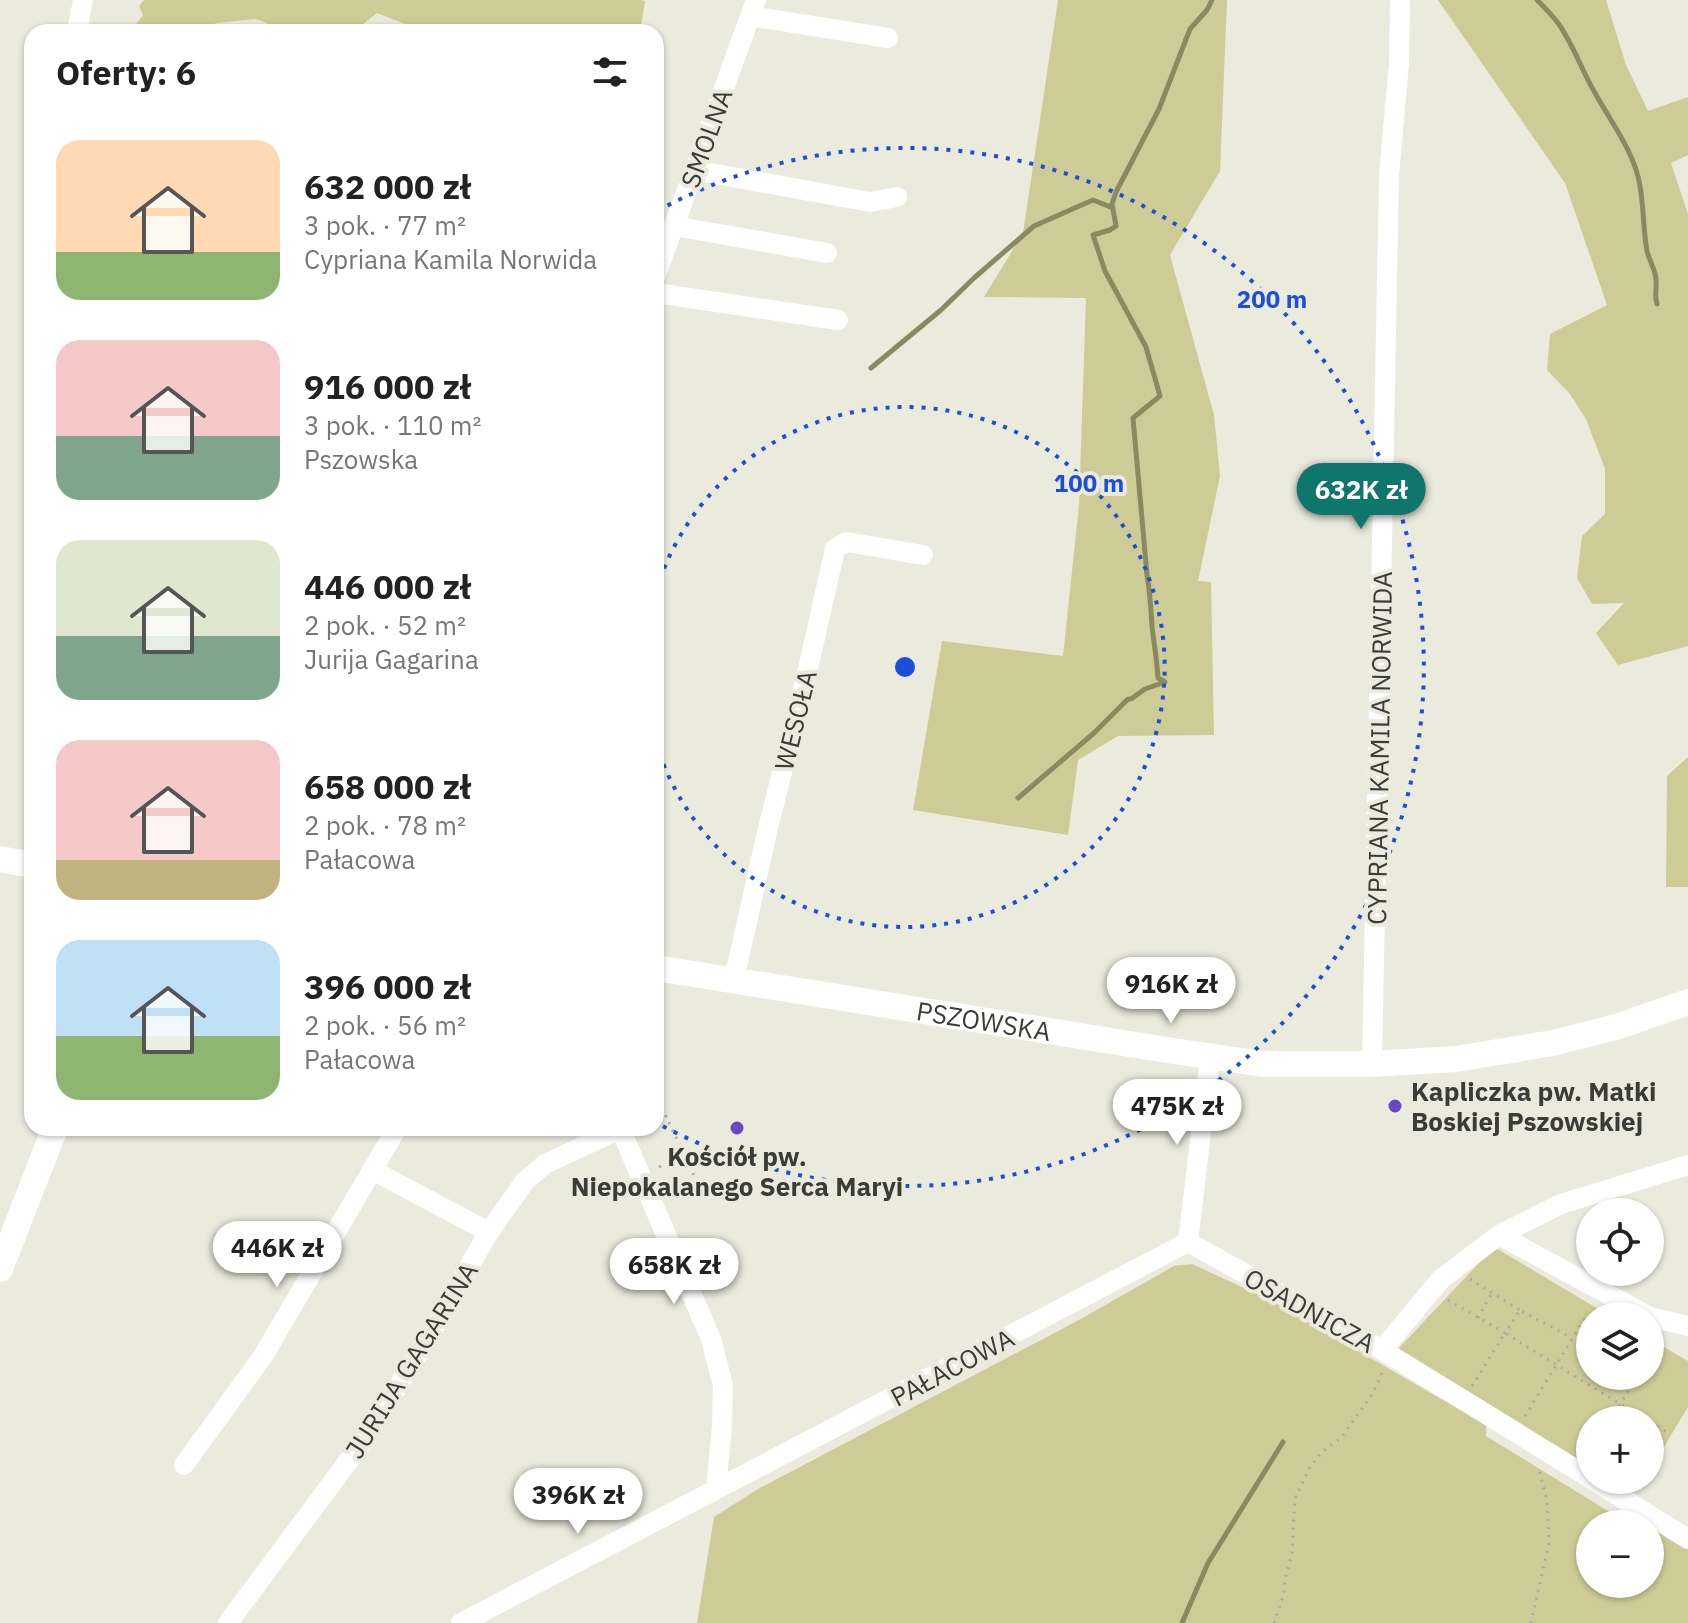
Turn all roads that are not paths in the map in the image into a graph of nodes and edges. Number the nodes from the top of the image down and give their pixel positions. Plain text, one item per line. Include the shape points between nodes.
1 (83, 0) edge
2 (1400, 0) edge
3 (753, 8) edge
4 (78, 24) edge
5 (888, 38) dead end
6 (694, 170) junction
7 (897, 197) dead end
8 (674, 226) junction
9 (664, 253) edge
10 (827, 253) dead end
11 (664, 294) edge
12 (838, 320) dead end
13 (923, 555) dead end
14 (0, 859) edge
15 (24, 864) edge
16 (664, 969) edge
17 (734, 980) junction
18 (1688, 1002) edge
19 (1210, 1057) junction
20 (1372, 1064) junction
21 (52, 1136) edge
22 (392, 1136) edge
23 (603, 1136) edge
24 (624, 1136) edge
25 (1688, 1165) edge
26 (372, 1170) junction
27 (489, 1232) junction
28 (1499, 1235) junction
29 (1188, 1242) junction
30 (0, 1269) edge
31 (1623, 1302) edge
32 (1664, 1320) edge
33 (1688, 1326) edge
34 (1385, 1352) junction
35 (184, 1465) dead end
36 (1576, 1470) edge
37 (716, 1489) junction
38 (1615, 1494) edge
39 (1688, 1539) edge
40 (228, 1623) edge
41 (461, 1623) edge

1 - 4 street
2 - 20 street, CYPRIANA KAMILA NORWIDA via 1389,175
3 - 5 street
3 - 6 street, SMOLNA
6 - 7 street via 870,202
6 - 8 street, SMOLNA
8 - 9 street, SMOLNA
8 - 10 street
11 - 12 street
13 - 17 street, WESOŁA via 846,542 835,549
14 - 15 main road
16 - 17 main road, PSZOWSKA
17 - 19 main road, PSZOWSKA
18 - 20 main road, PSZOWSKA via 1553,1043 1456,1059
19 - 20 main road, PSZOWSKA via 1263,1064
19 - 29 street
21 - 30 main road
22 - 26 street
23 - 27 street, JURIJA GAGARINA via 545,1164 525,1181
24 - 37 street via 711,1339 723,1386
25 - 28 street via 1561,1204
26 - 27 street
26 - 35 street via 263,1356
27 - 40 street, JURIJA GAGARINA via 364,1440
28 - 31 street
28 - 34 street via 1441,1279
29 - 34 street, OSADNICZA
29 - 37 street, PAŁACOWA
32 - 33 street
34 - 36 street, OSADNICZA
37 - 41 street, PAŁACOWA
38 - 39 street, OSADNICZA

